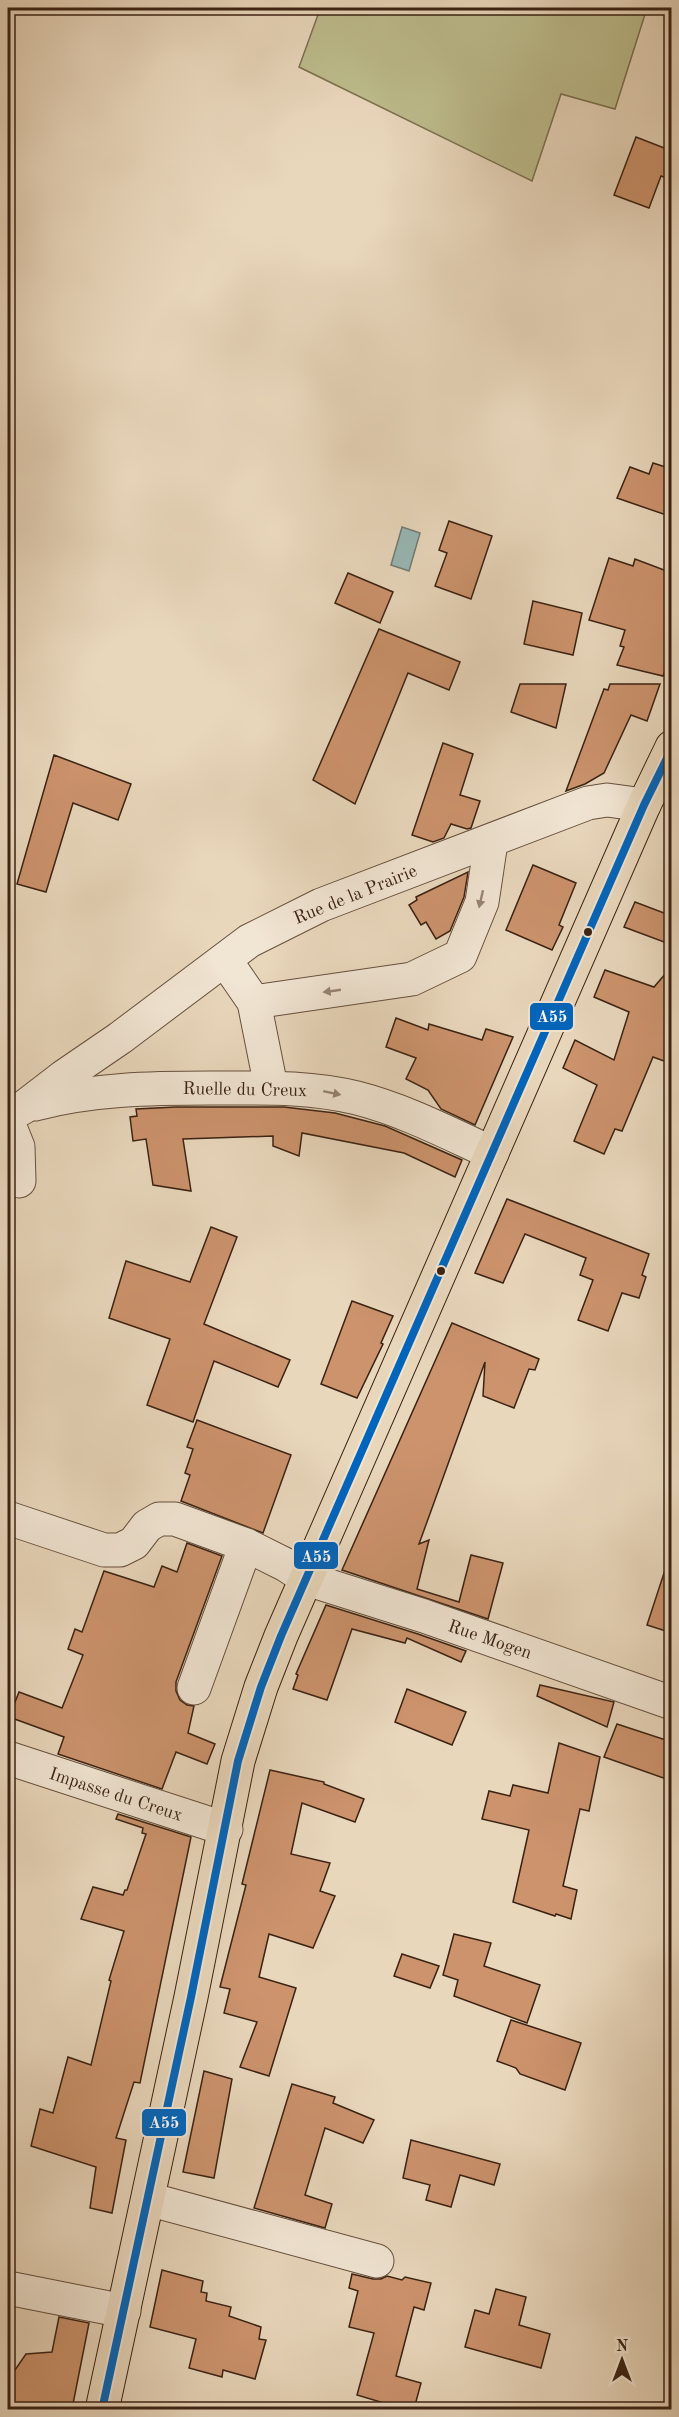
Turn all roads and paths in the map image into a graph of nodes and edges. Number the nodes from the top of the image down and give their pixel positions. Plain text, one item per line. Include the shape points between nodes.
1 (672, 747) edge
2 (644, 805) junction
3 (491, 842) junction
4 (225, 960) junction
5 (255, 1002) junction
6 (120, 1038) junction
7 (134, 1088) junction
8 (271, 1088) junction
9 (13, 1115) edge
10 (492, 1154) junction
11 (19, 1181) dead end
12 (8, 1518) edge
13 (246, 1545) junction
14 (308, 1579) junction
15 (194, 1688) dead end
16 (672, 1702) edge
17 (8, 1758) edge
18 (226, 1829) junction
19 (148, 2199) junction
20 (377, 2261) dead end
21 (8, 2288) edge
22 (124, 2312) junction
23 (102, 2409) edge

1 - 2 main road
2 - 3 street, Rue de la Prairie via 607,800 588,803
2 - 10 main road
3 - 4 street, Rue de la Prairie via 321,905 249,941
3 -> 5 street via 482,902 460,956 412,979
4 - 5 street
4 - 6 street, Rue de la Prairie
5 - 8 street
6 - 7 street
6 - 9 street, Rue de la Prairie
7 - 8 street, Ruelle du Creux
7 - 9 street, Ruelle du Creux via 68,1096
8 -> 10 street, Ruelle du Creux via 314,1089 357,1098 432,1125
9 - 11 street
10 - 14 main road
12 - 13 street, Rue Mogen via 104,1550 120,1550 134,1543 147,1526 159,1519 175,1519
13 - 14 street, Rue Mogen
13 - 15 street
14 - 16 street, Rue Mogen
14 - 18 main road via 261,1687 238,1761
17 - 18 street, Impasse du Creux
18 - 19 main road
19 - 20 street
19 - 22 main road
21 - 22 street
22 - 23 main road

